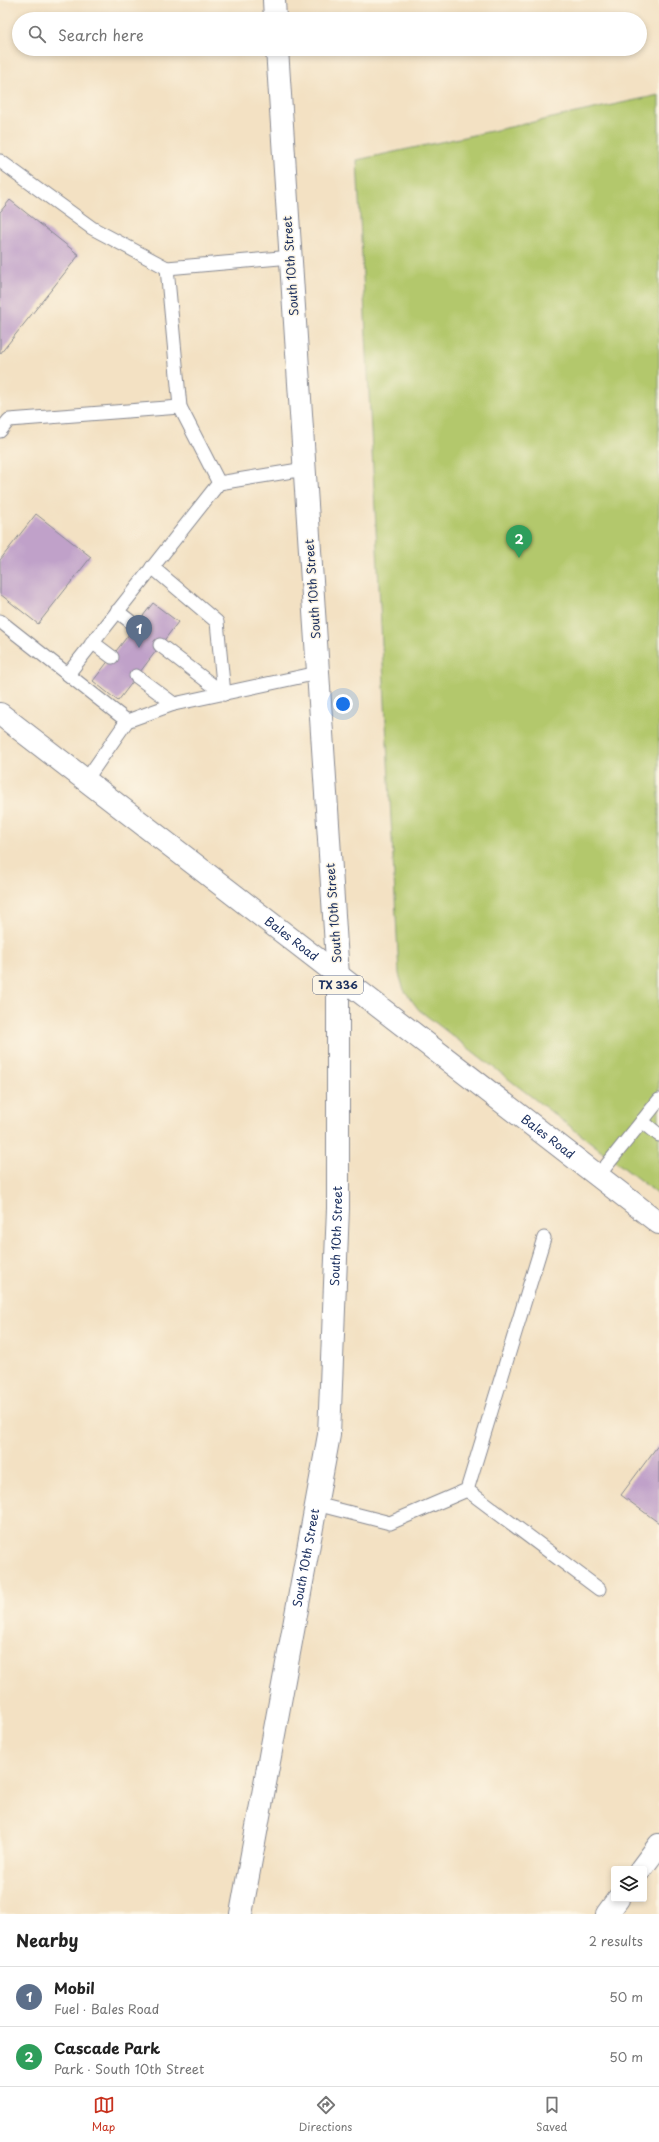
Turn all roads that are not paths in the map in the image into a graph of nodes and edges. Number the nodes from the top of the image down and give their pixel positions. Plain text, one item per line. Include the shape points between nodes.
1 (274, 0) edge
2 (275, 12) edge
3 (277, 56) edge
4 (0, 161) edge
5 (291, 257) junction
6 (167, 268) junction
7 (180, 407) junction
8 (5, 416) edge
9 (0, 431) edge
10 (305, 469) junction
11 (219, 483) junction
12 (152, 567) junction
13 (117, 611) junction
14 (0, 620) edge
15 (136, 626) dead end
16 (92, 642) junction
17 (160, 645) dead end
18 (112, 657) dead end
19 (68, 674) junction
20 (318, 674) junction
21 (136, 676) dead end
22 (224, 694) junction
23 (174, 704) junction
24 (0, 714) edge
25 (127, 721) junction
26 (86, 780) junction
27 (338, 976) junction
28 (659, 1100) edge
29 (642, 1121) junction
30 (659, 1135) edge
31 (598, 1176) junction
32 (659, 1223) edge
33 (544, 1238) dead end
34 (467, 1490) junction
35 (316, 1504) junction
36 (599, 1589) dead end
37 (659, 1844) edge
38 (643, 1866) edge
39 (616, 1902) edge
40 (242, 1914) edge
41 (607, 1914) edge

1 - 2 main road
3 - 5 main road, South 10th Street / TX 336
4 - 6 lane via 92,228
5 - 6 lane
5 - 10 main road, South 10th Street / TX 336
6 - 7 lane
7 - 8 lane
7 - 11 lane
8 - 9 lane
10 - 11 lane
10 - 20 main road, South 10th Street / TX 336
11 - 12 lane
12 - 13 lane
12 - 22 lane via 217,622
13 - 15 lane
13 - 16 lane
14 - 19 lane
16 - 18 lane
16 - 19 lane
17 - 22 lane
19 - 25 lane
20 - 22 lane
20 - 27 main road, South 10th Street / TX 336
21 - 23 lane
22 - 23 lane
23 - 25 lane
24 - 26 main road, Bales Road
25 - 26 lane
26 - 27 main road, Bales Road
27 - 31 main road, Bales Road
27 - 35 main road, South 10th Street / TX 336 via 338,1208 328,1435
28 - 29 lane
29 - 30 lane
29 - 31 lane
31 - 32 main road, Bales Road
33 - 34 lane
34 - 35 lane via 390,1523
34 - 36 lane
35 - 40 main road, South 10th Street / TX 336
37 - 38 main road
39 - 41 main road

